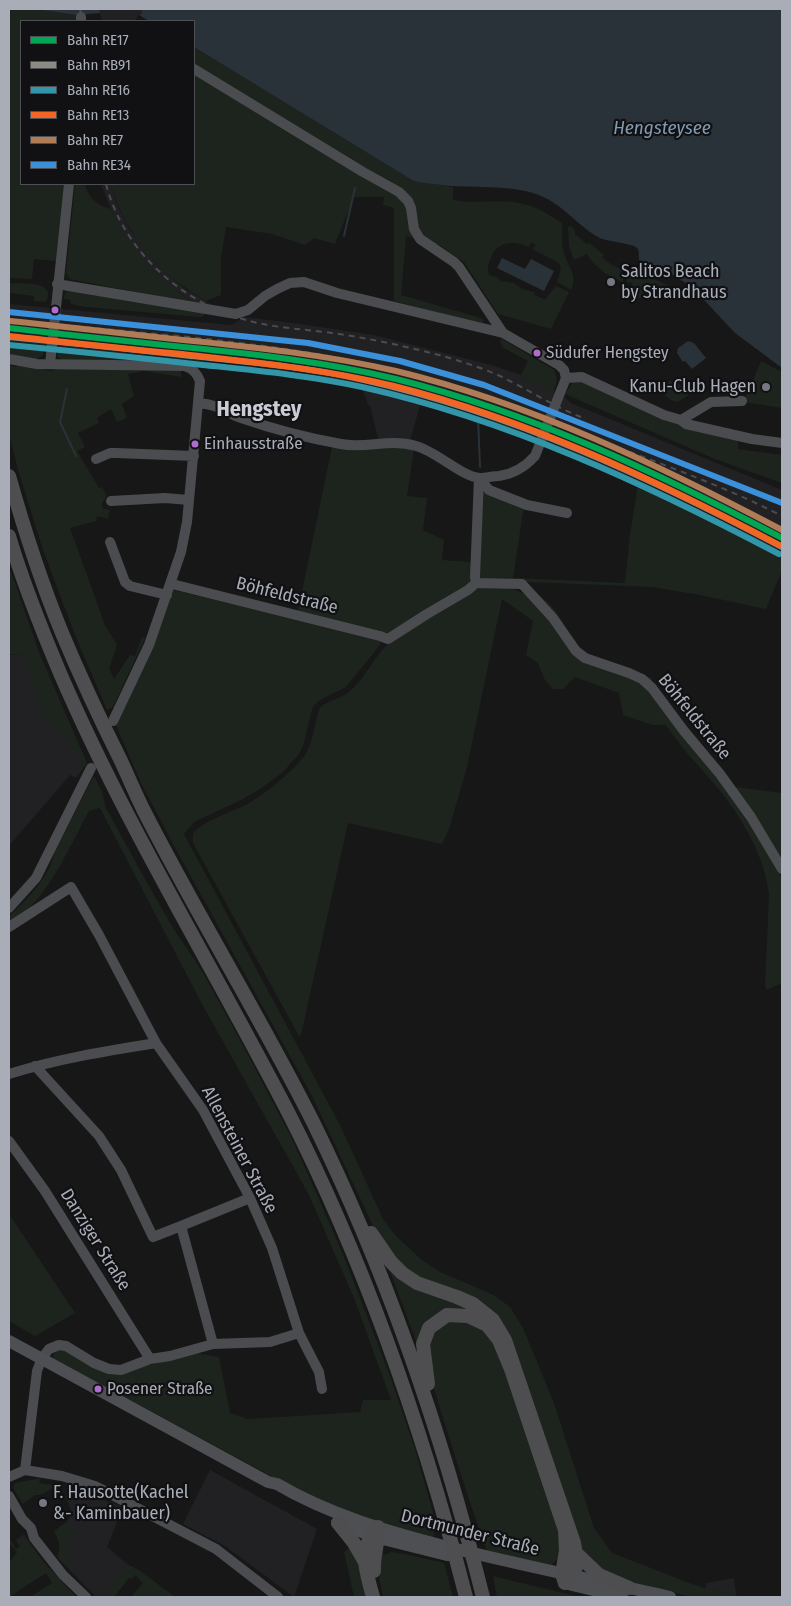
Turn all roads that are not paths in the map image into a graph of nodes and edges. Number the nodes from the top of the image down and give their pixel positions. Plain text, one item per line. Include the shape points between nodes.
1 (195, 70) edge
2 (69, 185) edge
3 (57, 284) junction
4 (503, 333) junction
5 (9, 358) edge
6 (50, 364) junction
7 (566, 378) junction
8 (742, 400) dead end
9 (199, 403) junction
10 (681, 420) junction
11 (782, 443) edge
12 (194, 456) junction
13 (96, 459) dead end
14 (9, 476) edge
15 (479, 478) junction
16 (189, 500) junction
17 (111, 501) dead end
18 (567, 513) dead end
19 (9, 536) edge
20 (110, 542) dead end
21 (476, 583) junction
22 (172, 584) junction
23 (167, 596) junction
24 (113, 721) dead end
25 (91, 768) dead end
26 (782, 869) edge
27 (9, 908) edge
28 (9, 927) edge
29 (156, 1043) junction
30 (35, 1066) junction
31 (9, 1074) edge
32 (9, 1141) edge
33 (342, 1185) junction
34 (250, 1198) junction
35 (181, 1226) junction
36 (299, 1333) junction
37 (9, 1340) edge
38 (213, 1344) junction
39 (42, 1358) junction
40 (150, 1359) junction
41 (322, 1389) dead end
42 (432, 1415) junction
43 (26, 1470) junction
44 (9, 1477) edge
45 (268, 1482) junction
46 (9, 1496) edge
47 (338, 1523) junction
48 (376, 1533) junction
49 (576, 1553) junction
50 (365, 1562) junction
51 (566, 1578) junction
52 (626, 1592) edge
53 (86, 1597) edge
54 (278, 1597) edge
55 (373, 1597) edge
56 (378, 1597) edge
57 (466, 1597) edge
58 (483, 1597) edge
59 (670, 1597) edge

1 - 4 street via 399,192 412,208 414,229 420,240 459,267
2 - 3 street
3 - 4 street via 236,314 248,310 276,289 304,282
3 - 6 street
4 - 7 street via 559,365
5 - 6 street
6 - 9 street via 184,366 193,369 198,376
7 - 10 street via 582,377
7 - 15 street via 535,456 517,472
8 - 10 street via 711,402
9 - 12 street
9 - 15 street via 337,444 393,442 416,446
10 - 11 street via 686,424
12 - 13 street via 116,453
12 - 16 street
14 - 33 highway via 58,622 92,702 144,810 289,1074
15 - 18 street via 489,490 527,505
15 - 21 street
16 - 17 street
16 - 22 street via 185,537
19 - 57 highway via 44,635 85,731 184,921 250,1038 330,1199 401,1381
20 - 23 street via 125,582
21 - 22 street, Böhfeldstraße via 388,639
21 - 26 street, Böhfeldstraße via 522,584 550,613 585,658 629,673 652,688 751,817
22 - 23 street
23 - 24 street via 149,645
25 - 27 street via 36,878
28 - 29 street, Allensteiner Straße via 71,887
29 - 30 street
29 - 34 street, Allensteiner Straße via 203,1110
30 - 31 street
30 - 35 street via 99,1136 121,1170 153,1237
32 - 40 street, Danziger Straße via 45,1191
33 - 42 highway via 395,1310
33 - 49 highway via 391,1262 417,1283 473,1304 493,1320 505,1340 515,1368
34 - 35 street
34 - 36 street, Allensteiner Straße via 272,1248
35 - 38 street
36 - 38 street via 270,1342
36 - 41 street, Allensteiner Straße via 319,1372
37 - 39 main road, Dortmunder Straße
38 - 40 street
39 - 40 street via 48,1349 60,1345 109,1369 121,1370
39 - 43 street via 37,1371
39 - 45 main road, Dortmunder Straße
42 - 51 highway via 423,1344 429,1328 447,1315 468,1316 487,1325 499,1340 511,1368 565,1530
42 - 58 highway
43 - 44 street
43 - 54 street via 95,1486 216,1549
45 - 47 main road, Dortmunder Straße via 273,1488
45 - 48 main road, Dortmunder Straße
46 - 53 street via 31,1528 34,1538 63,1575
47 - 48 main road, Dortmunder Straße
47 - 50 highway
48 - 50 highway via 366,1546
48 - 51 main road, Dortmunder Straße
48 - 56 highway via 374,1565
49 - 51 highway via 577,1562
49 - 52 highway via 599,1575
50 - 55 highway
51 - 52 main road, Dortmunder Straße
52 - 59 main road, Dortmunder Straße

